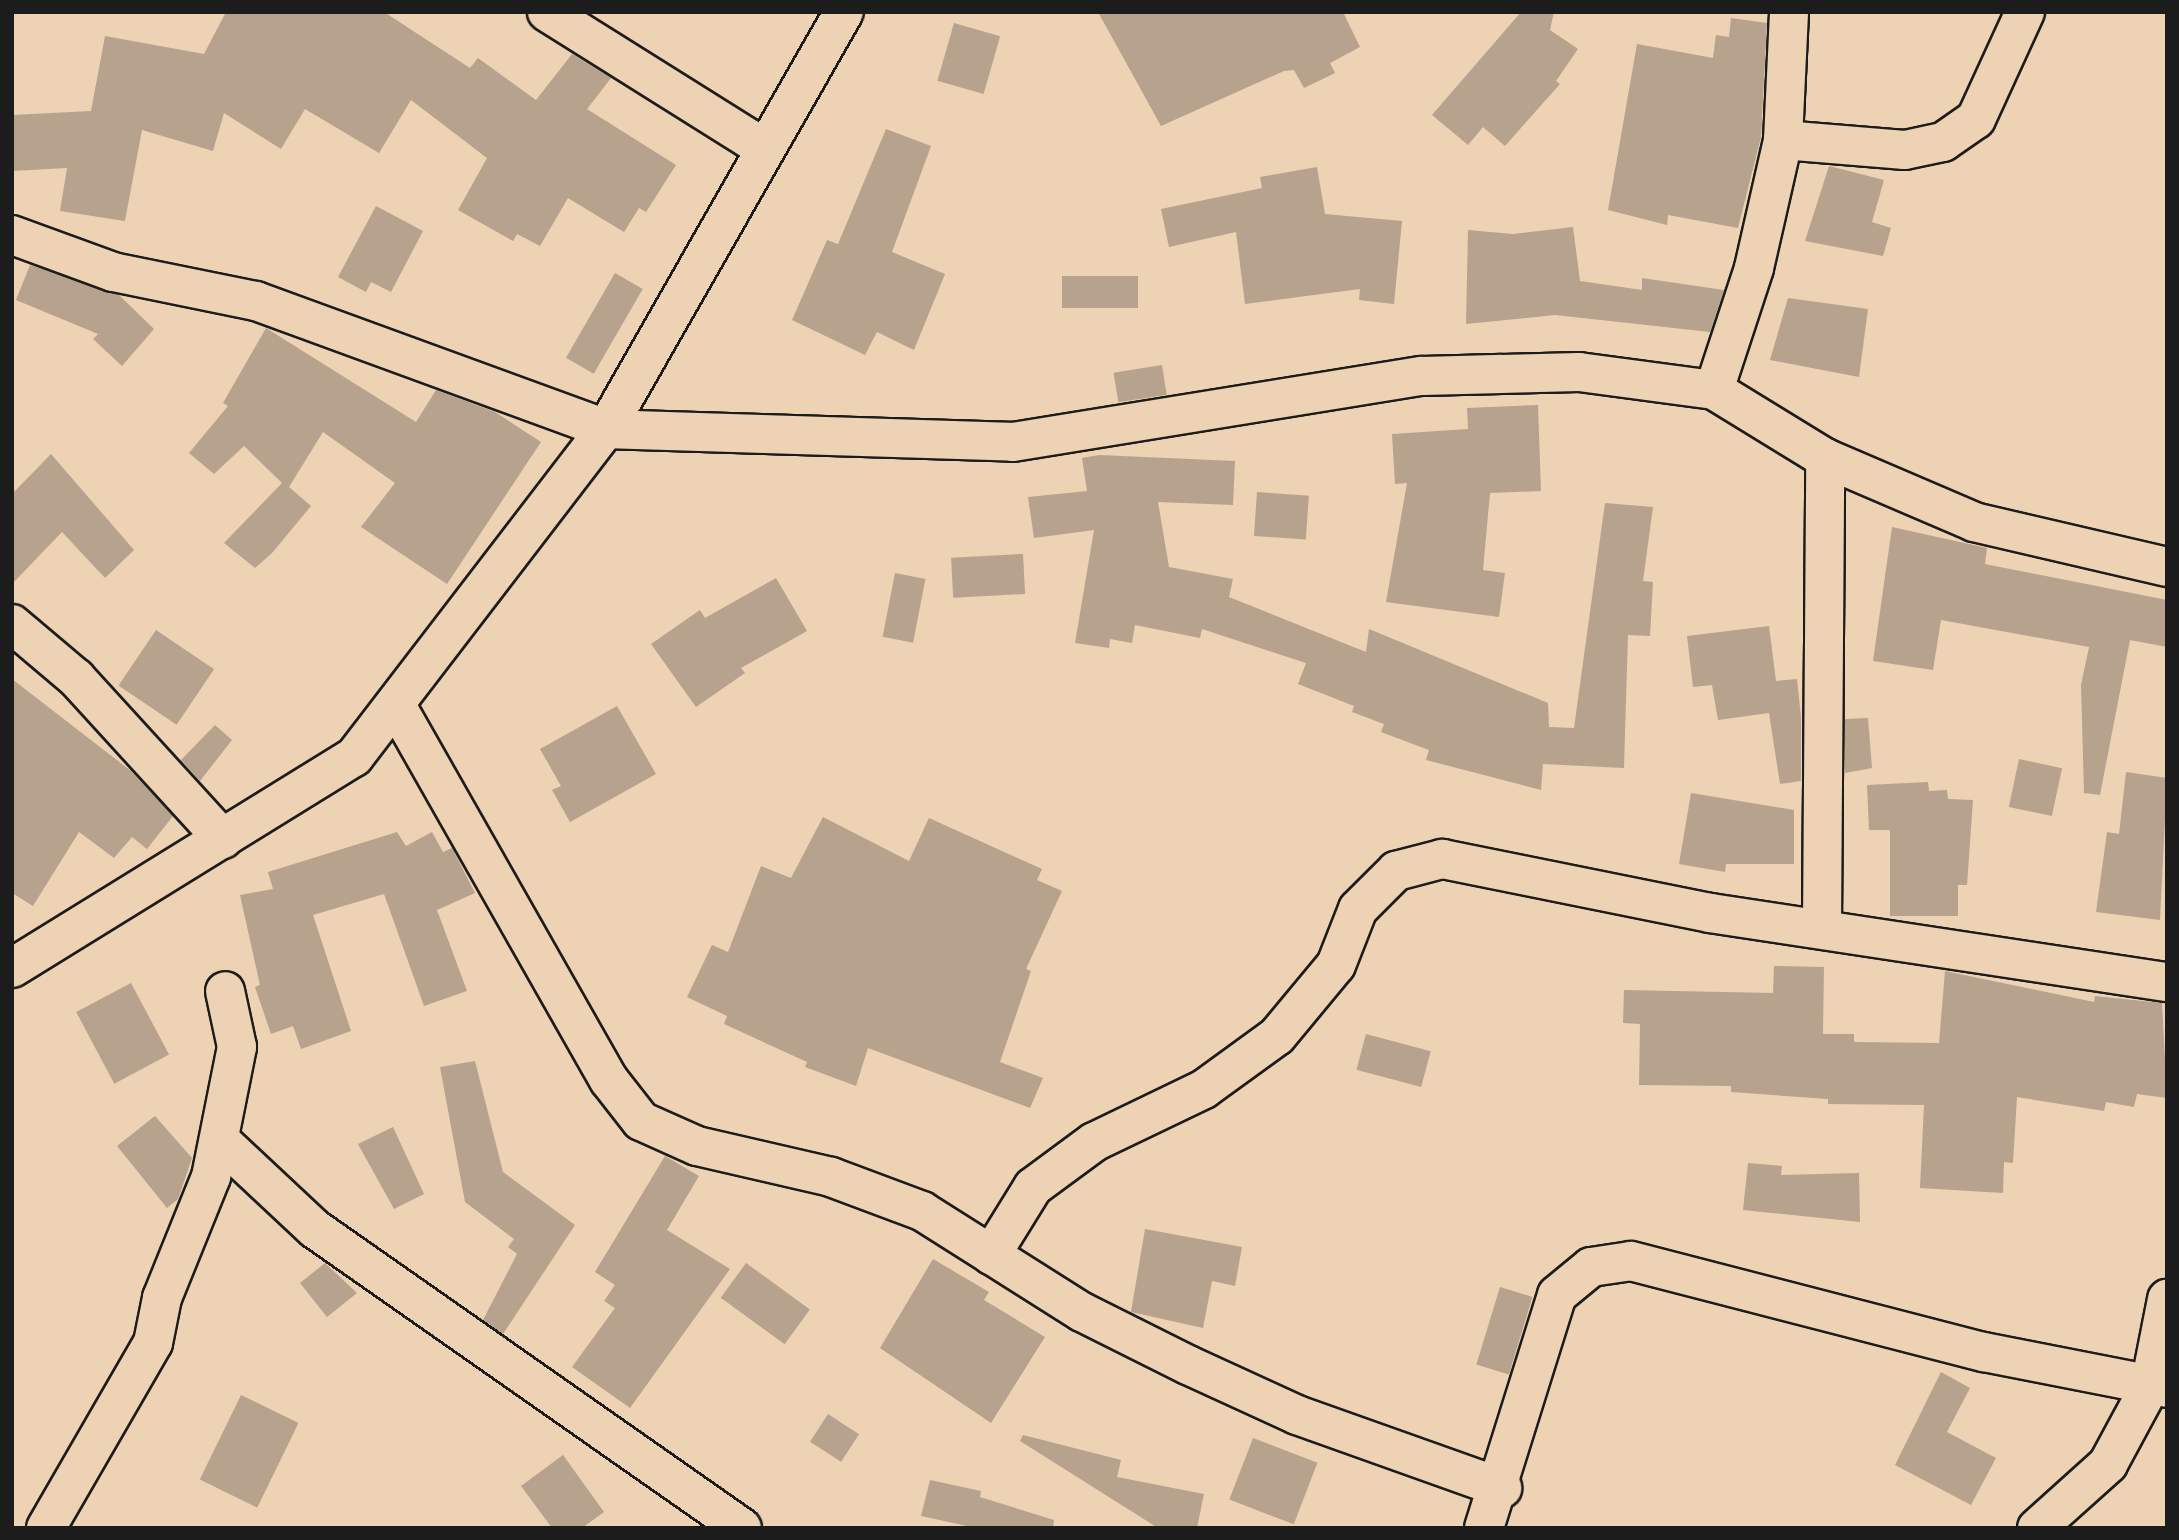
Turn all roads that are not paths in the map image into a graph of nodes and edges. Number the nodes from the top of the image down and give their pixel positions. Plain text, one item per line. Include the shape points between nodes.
1 (547, 12) edge
2 (844, 12) edge
3 (1789, 12) edge
4 (2025, 12) edge
5 (1783, 140) junction
6 (765, 149) junction
7 (12, 235) edge
8 (1714, 390) junction
9 (606, 429) junction
10 (1825, 458) junction
11 (2167, 567) edge
12 (12, 624) edge
13 (397, 707) junction
14 (223, 839) junction
15 (1822, 926) junction
16 (12, 968) edge
17 (2167, 982) edge
18 (225, 991) dead end
19 (222, 1142) junction
20 (991, 1255) junction
21 (2167, 1299) edge
22 (2158, 1387) edge
23 (1502, 1489) junction
24 (46, 1528) edge
25 (742, 1528) edge
26 (1484, 1528) edge
27 (2037, 1528) edge

1 - 6 street
2 - 6 street
3 - 5 street
4 - 5 street via 1976,119 1943,142 1905,150
5 - 8 street via 1754,268
6 - 9 street
7 - 9 street via 113,272 256,301
8 - 9 street via 1579,372 1422,376 1013,442
8 - 10 street
9 - 13 street
10 - 11 street via 1974,522
10 - 15 street
12 - 14 street via 76,678
13 - 14 street via 354,757
13 - 20 street via 608,1080 641,1121 697,1146 831,1177 922,1211
14 - 16 street
15 - 17 street
15 - 20 street via 1608,895 1442,859 1396,871 1358,909 1336,965 1278,1036 1204,1089 1094,1142 1033,1187
18 - 19 street via 237,1047
19 - 24 street via 162,1298 153,1343
19 - 25 street via 315,1229
20 - 23 street via 1082,1312 1297,1415
21 - 22 street
22 - 23 street via 1984,1352 1631,1261 1591,1267 1557,1296
22 - 27 street via 2108,1464
23 - 26 street

